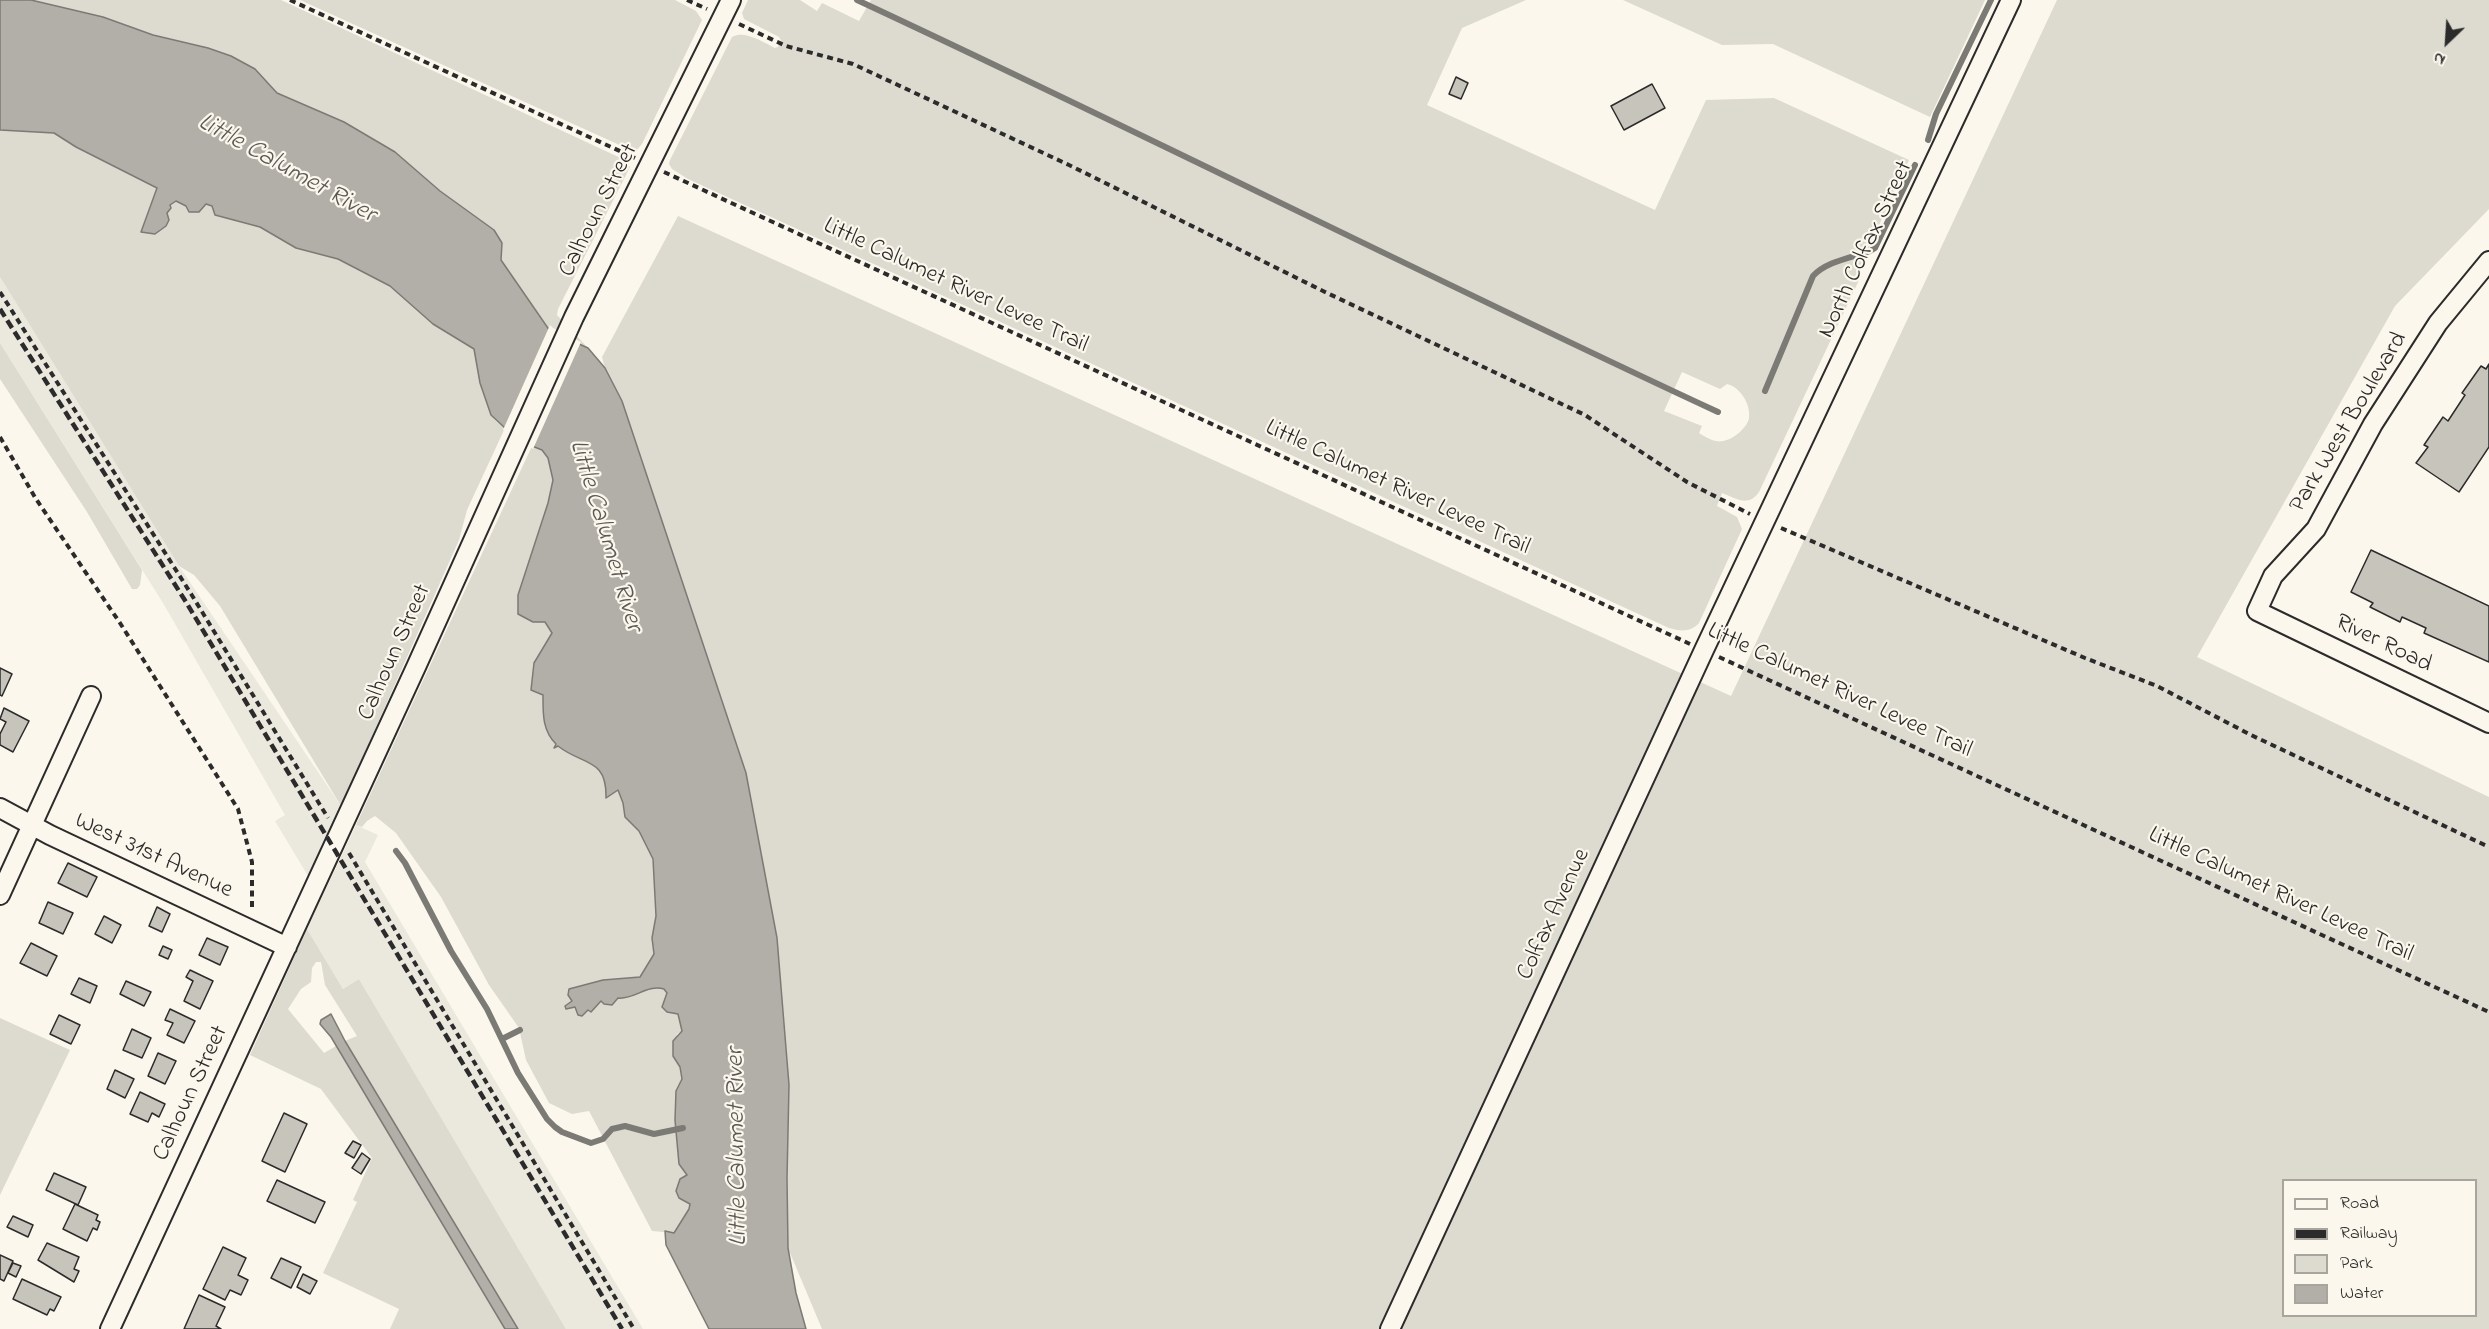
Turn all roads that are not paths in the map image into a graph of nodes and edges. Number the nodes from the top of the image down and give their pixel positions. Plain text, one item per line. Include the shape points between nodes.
1 (731, 0) edge
2 (2011, 0) edge
3 (2489, 261) edge
4 (1766, 521) joint
5 (2257, 610) joint
6 (91, 696) dead end
7 (2489, 723) edge
8 (0, 808) edge
9 (32, 825) junction
10 (0, 895) edge
11 (287, 947) junction
12 (110, 1329) edge
13 (1390, 1329) edge

1 - 11 street, Calhoun Street via 574,316
2 - 4 street, North Colfax Street
3 - 5 street, Park West Boulevard via 2438,323 2373,424 2316,529 2273,576
4 - 13 street, Colfax Avenue
5 - 7 street, River Road
6 - 9 street
8 - 9 street, West 31st Avenue
9 - 10 street
9 - 11 street, West 31st Avenue
11 - 12 street, Calhoun Street

